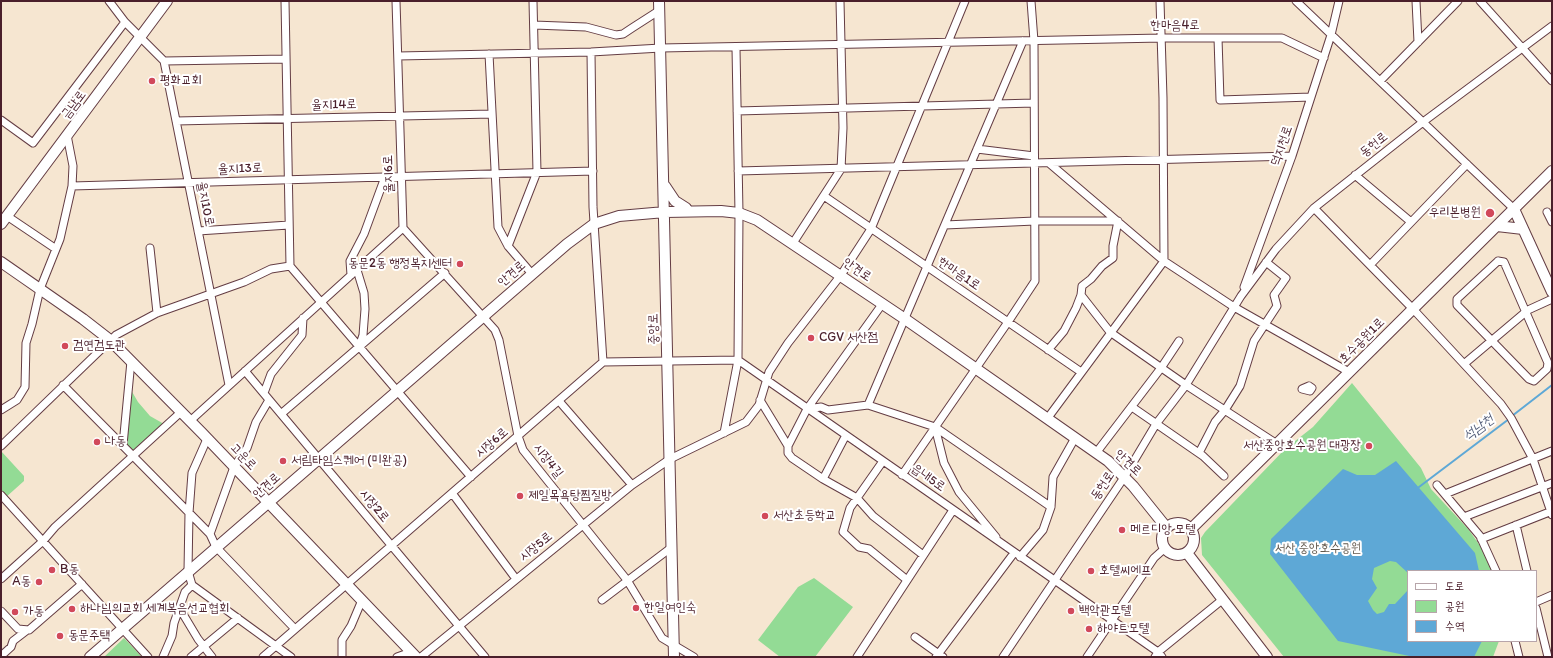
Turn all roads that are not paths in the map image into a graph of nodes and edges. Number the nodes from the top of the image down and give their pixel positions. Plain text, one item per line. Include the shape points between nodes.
1 (109, 1) edge
2 (167, 1) edge
3 (285, 1) edge
4 (396, 1) edge
5 (533, 1) edge
6 (840, 1) edge
7 (965, 1) edge
8 (1031, 1) edge
9 (1160, 1) edge
10 (1296, 1) edge
11 (1339, 1) edge
12 (1416, 1) edge
13 (1458, 1) edge
14 (1480, 1) edge
15 (659, 5) edge
16 (124, 22) junction
17 (534, 25) junction
18 (1552, 26) edge
19 (1331, 35) junction
20 (140, 37) junction
21 (1162, 38) junction
22 (1218, 38) junction
23 (1023, 41) junction
24 (1034, 41) junction
25 (948, 42) junction
26 (1418, 42) junction
27 (843, 46) junction
28 (1522, 46) junction
29 (660, 48) junction
30 (736, 48) junction
31 (591, 52) junction
32 (535, 53) junction
33 (489, 54) junction
34 (398, 56) junction
35 (1324, 58) junction
36 (286, 59) junction
37 (164, 61) junction
38 (1380, 81) junction
39 (1552, 81) edge
40 (1311, 97) junction
41 (1034, 103) junction
42 (997, 104) junction
43 (922, 106) junction
44 (843, 108) junction
45 (737, 111) junction
46 (492, 114) junction
47 (399, 116) junction
48 (287, 118) junction
49 (1, 120) edge
50 (176, 121) junction
51 (1423, 122) junction
52 (67, 135) junction
53 (977, 149) junction
54 (1292, 156) junction
55 (1034, 160) junction
56 (1163, 160) junction
57 (1049, 163) junction
58 (1467, 164) junction
59 (971, 165) junction
60 (897, 167) junction
61 (841, 169) junction
62 (593, 171) junction
63 (1552, 171) edge
64 (538, 172) junction
65 (738, 172) junction
66 (495, 174) junction
67 (1355, 175) junction
68 (401, 176) junction
69 (385, 177) junction
70 (288, 180) junction
71 (188, 183) junction
72 (664, 184) junction
73 (72, 186) junction
74 (824, 196) junction
75 (1314, 208) junction
76 (1514, 209) junction
77 (687, 211) junction
78 (665, 212) junction
79 (1547, 212) dead end
80 (739, 213) junction
81 (4, 220) edge
82 (1035, 221) junction
83 (1118, 221) junction
84 (1552, 221) edge
85 (1411, 222) junction
86 (594, 224) junction
87 (289, 225) junction
88 (945, 225) junction
89 (1497, 226) junction
90 (403, 228) junction
91 (871, 229) junction
92 (1523, 229) junction
93 (198, 231) junction
94 (793, 243) junction
95 (508, 246) junction
96 (150, 248) dead end
97 (56, 249) junction
98 (1164, 261) junction
99 (1, 262) edge
100 (1266, 262) junction
101 (1370, 265) junction
102 (290, 266) junction
103 (927, 267) junction
104 (354, 272) junction
105 (445, 273) junction
106 (532, 274) junction
107 (841, 275) junction
108 (40, 289) junction
109 (1552, 292) edge
110 (211, 293) junction
111 (1081, 295) junction
112 (1241, 296) junction
113 (1552, 299) edge
114 (321, 302) junction
115 (883, 303) junction
116 (1234, 307) junction
117 (1413, 309) junction
118 (1526, 312) junction
119 (158, 313) junction
120 (483, 315) junction
121 (303, 318) junction
122 (905, 319) junction
123 (1008, 322) junction
124 (1264, 324) junction
125 (1110, 332) junction
126 (110, 340) junction
127 (1492, 340) junction
128 (1179, 341) dead end
129 (359, 347) junction
130 (1048, 350) junction
131 (738, 360) junction
132 (131, 361) junction
133 (603, 362) junction
134 (668, 362) junction
135 (1464, 364) junction
136 (976, 368) junction
137 (1162, 368) junction
138 (245, 371) junction
139 (1081, 372) junction
140 (1349, 372) junction
141 (767, 380) junction
142 (63, 385) junction
143 (229, 385) junction
144 (1186, 385) junction
145 (396, 391) junction
146 (264, 393) junction
147 (269, 400) junction
148 (559, 400) junction
149 (760, 400) junction
150 (868, 405) junction
151 (1132, 407) junction
152 (807, 409) junction
153 (1, 410) edge
154 (1225, 410) junction
155 (181, 412) junction
156 (281, 414) junction
157 (1047, 419) junction
158 (190, 421) junction
159 (1156, 424) junction
160 (935, 427) junction
161 (724, 433) junction
162 (518, 436) junction
163 (846, 436) junction
164 (1075, 438) junction
165 (207, 439) junction
166 (1277, 444) junction
167 (1, 446) edge
168 (123, 446) junction
169 (788, 446) junction
170 (1552, 451) edge
171 (1096, 453) junction
172 (1199, 453) junction
173 (133, 456) junction
174 (319, 458) junction
175 (670, 459) junction
176 (1533, 459) junction
177 (883, 461) junction
178 (234, 467) junction
179 (902, 475) junction
180 (1125, 476) junction
181 (1224, 476) dead end
182 (471, 477) junction
183 (823, 479) junction
184 (1552, 482) edge
185 (632, 485) junction
186 (1437, 485) dead end
187 (1544, 486) junction
188 (452, 494) junction
189 (1445, 494) junction
190 (1, 495) edge
191 (857, 498) junction
192 (268, 502) junction
193 (1051, 507) junction
194 (953, 510) junction
195 (1552, 512) edge
196 (189, 513) junction
197 (1464, 517) junction
198 (583, 524) junction
199 (1516, 525) junction
200 (1166, 527) junction
201 (1191, 529) junction
202 (210, 534) junction
203 (1481, 538) junction
204 (44, 541) junction
205 (1003, 545) junction
206 (392, 546) junction
207 (216, 547) junction
208 (672, 547) junction
209 (1164, 549) junction
210 (1187, 553) junction
211 (923, 555) junction
212 (1018, 555) junction
213 (1496, 570) edge
214 (1527, 570) edge
215 (188, 571) junction
216 (1, 579) edge
217 (516, 579) junction
218 (627, 580) junction
219 (907, 580) junction
220 (1054, 580) junction
221 (82, 584) junction
222 (347, 584) junction
223 (192, 585) junction
224 (1552, 595) edge
225 (362, 600) junction
226 (602, 600) dead end
227 (1222, 600) junction
228 (1537, 602) edge
229 (180, 610) junction
230 (1, 612) edge
231 (1537, 612) edge
232 (238, 618) junction
233 (1112, 620) junction
234 (458, 626) junction
235 (122, 628) junction
236 (295, 629) junction
237 (25, 631) junction
238 (915, 637) dead end
239 (1515, 642) edge
240 (674, 645) junction
241 (204, 646) junction
242 (275, 646) junction
243 (413, 654) edge
244 (1158, 655) edge
245 (1, 656) edge
246 (939, 656) edge
247 (90, 657) edge
248 (148, 657) edge
249 (163, 657) edge
250 (191, 657) edge
251 (212, 657) edge
252 (263, 657) edge
253 (291, 657) edge
254 (342, 657) edge
255 (397, 657) edge
256 (421, 657) edge
257 (485, 657) edge
258 (674, 657) edge
259 (694, 657) edge
260 (857, 657) edge
261 (1003, 657) edge
262 (1087, 657) edge
263 (1267, 657) edge
264 (1519, 657) edge
265 (1548, 657) edge

1 - 16 street
2 - 20 street, 금남로
3 - 36 street
4 - 34 street, 율지6로
5 - 17 street
6 - 27 street
7 - 25 street
8 - 24 street
9 - 21 street
10 - 19 street
11 - 19 street, 덕지천로
12 - 26 street
13 - 26 street
14 - 28 street
15 - 17 street via 632,28 616,35 586,27
15 - 29 street, 중앙로
16 - 20 street
16 - 49 street via 33,143
17 - 32 street
18 - 28 street, 동헌로
19 - 35 street, 덕지천로
19 - 38 street
20 - 37 street
20 - 52 street, 금남로
21 - 22 street, 한마음4로
21 - 24 street, 한마음4로
21 - 56 street
22 - 35 street, 한마음4로 via 1282,38
22 - 40 street via 1220,100
23 - 24 street, 한마음4로
23 - 25 street, 한마음4로
23 - 42 street
24 - 41 street
25 - 27 street, 한마음4로
25 - 43 street
26 - 38 street
27 - 30 street, 한마음4로
27 - 44 street
28 - 39 street
28 - 51 street, 동헌로
29 - 30 street, 한마음4로
29 - 31 street, 한마음4로
29 - 72 street, 중앙로
30 - 45 street
31 - 32 street, 한마음4로
31 - 62 street
32 - 33 street, 한마음4로
32 - 64 street
33 - 34 street, 한마음4로
33 - 46 street
34 - 47 street, 율지6로
35 - 40 street, 덕지천로
36 - 37 street
36 - 48 street
37 - 50 street, 율지10로
38 - 51 street
40 - 54 street, 덕지천로
41 - 42 street
41 - 55 street
42 - 43 street
42 - 53 street
43 - 44 street
43 - 60 street, 시장5로
44 - 45 street
44 - 61 street
45 - 65 street
46 - 47 street, 율지14로
46 - 66 street
47 - 48 street, 율지14로
47 - 68 street, 율지6로
48 - 50 street, 율지14로
48 - 70 street
50 - 71 street, 율지10로
51 - 58 street
51 - 67 street, 동헌로
52 - 73 street via 73,166
52 - 81 street, 금남로
53 - 55 street
53 - 59 street
54 - 56 street
54 - 112 street, 덕지천로
55 - 57 street
55 - 59 street
55 - 82 street
56 - 57 street
56 - 98 street
57 - 83 street
58 - 76 street
58 - 85 street
59 - 60 street
59 - 88 street
60 - 61 street
60 - 91 street, 시장5로
61 - 65 street
61 - 74 street
62 - 64 street, 율지13로
62 - 86 street
63 - 76 street, 호수공원1로
64 - 66 street, 율지13로
64 - 95 street
65 - 80 street
66 - 68 street, 율지13로
66 - 95 street via 498,227
67 - 75 street, 동헌로
67 - 85 street
68 - 69 street, 율지13로
68 - 90 street, 율지6로
69 - 70 street, 율지13로
69 - 104 street via 364,234 350,261
70 - 71 street, 율지13로
70 - 87 street
71 - 73 street, 율지13로
71 - 93 street, 율지10로
72 - 77 street via 675,201
72 - 78 street, 중앙로
73 - 97 street
74 - 91 street, 한마음1로
74 - 94 street
75 - 100 street, 동헌로
75 - 101 street
76 - 89 street, 호수공원1로
76 - 92 street
77 - 78 street, 안견로
77 - 80 street, 안견로
78 - 86 street, 안견로 via 614,217
78 - 134 street, 중앙로
79 - 84 street
80 - 94 street, 안견로 via 757,220
80 - 131 street
81 - 97 street
82 - 83 street
82 - 88 street
82 - 123 street via 1035,281
83 - 98 street
83 - 111 street via 1113,258 1082,286
85 - 101 street
86 - 106 street, 안견로
86 - 133 street
87 - 93 street
87 - 102 street
88 - 103 street
89 - 92 street
89 - 117 street, 호수공원1로
90 - 104 street
90 - 105 street
91 - 103 street, 한마음1로
91 - 107 street, 시장5로
92 - 109 street
93 - 110 street, 율지10로
94 - 107 street, 안견로
95 - 106 street
96 - 119 street
97 - 108 street
98 - 116 street
98 - 125 street
99 - 108 street, 고운로
100 - 112 street, 동헌로
100 - 124 street via 1286,278 1274,295 1277,306
101 - 117 street
102 - 110 street via 271,269 244,282
102 - 114 street
103 - 122 street
103 - 123 street, 한마음1로
104 - 114 street
104 - 129 street via 364,294 365,309 363,335
105 - 120 street
105 - 129 street
106 - 120 street, 안견로
107 - 115 street, 안견로
107 - 141 street, 시장5로 via 788,343 769,372
108 - 126 street, 고운로
108 - 153 street via 25,346 25,388 17,400
110 - 119 street
110 - 143 street, 율지10로
111 - 125 street
111 - 130 street via 1064,331
112 - 116 street, 동헌로
113 - 118 street
114 - 121 street
114 - 129 street
115 - 122 street, 안견로
115 - 152 street
116 - 124 street
116 - 144 street, 동헌로
117 - 135 street
117 - 140 street, 호수공원1로
118 - 127 street
118 - 127 street via 1548,363 1547,369 1534,381 1529,379
118 - 127 street via 1504,262 1498,261 1457,300 1458,305
119 - 126 street via 125,329
120 - 145 street, 안견로
120 - 162 street, 시장4길 via 498,336
121 - 138 street
121 - 146 street via 302,335 271,374
122 - 136 street, 안견로
122 - 150 street
123 - 130 street, 한마음1로
123 - 136 street
124 - 140 street
124 - 154 street via 1250,353 1240,386
125 - 137 street
125 - 139 street
126 - 132 street, 고운로
126 - 142 street
127 - 135 street
128 - 137 street
129 - 145 street
129 - 156 street
130 - 139 street, 한마음1로
131 - 134 street
131 - 141 street, 읍내5로
131 - 161 street
132 - 155 street, 고운로
132 - 168 street
133 - 134 street
133 - 148 street, 시장6로
134 - 175 street, 중앙로
135 - 176 street via 1504,408
136 - 157 street, 안견로
136 - 160 street
137 - 144 street
137 - 151 street
138 - 143 street
138 - 146 street, 시장2로
139 - 157 street
140 - 166 street, 호수공원1로
141 - 149 street, 시장5로
141 - 152 street, 읍내5로
142 - 167 street
142 - 168 street
143 - 158 street
144 - 154 street
144 - 159 street, 동헌로
145 - 174 street, 안견로
145 - 182 street
146 - 147 street, 시장2로
147 - 156 street, 시장2로
147 - 178 street via 256,422 247,448
148 - 162 street, 시장6로
148 - 185 street
149 - 161 street, 시장5로 via 746,422
149 - 169 street
150 - 152 street via 828,410 821,407
150 - 160 street
151 - 159 street
151 - 171 street
152 - 163 street, 읍내5로
152 - 169 street
154 - 166 street
154 - 172 street via 1215,422
155 - 158 street, 고운로
155 - 173 street
156 - 174 street, 시장2로
157 - 164 street, 안견로
158 - 165 street, 고운로
159 - 172 street
159 - 180 street, 동헌로
160 - 179 street
160 - 193 street
160 - 205 street via 944,463 959,492
161 - 175 street, 시장5로
162 - 182 street, 시장6로
162 - 198 street, 시장4길 via 523,450
163 - 177 street, 읍내5로
163 - 183 street
164 - 171 street, 안견로
164 - 193 street via 1053,477
165 - 178 street, 고운로
165 - 196 street via 192,473
166 - 201 street, 호수공원1로
168 - 173 street
169 - 183 street via 788,453 792,458
170 - 176 street
171 - 180 street, 안견로
172 - 181 street
173 - 196 street
173 - 204 street via 55,527
174 - 192 street, 안견로
174 - 206 street, 시장2로
175 - 185 street, 시장5로
175 - 208 street, 중앙로
176 - 187 street
176 - 189 street
177 - 179 street, 읍내5로
177 - 191 street
178 - 192 street, 고운로
178 - 202 street
179 - 194 street, 읍내5로
180 - 200 street, 안견로
180 - 220 street, 동헌로
182 - 188 street, 시장6로
183 - 191 street
184 - 187 street
185 - 198 street, 시장5로
186 - 189 street
187 - 195 street
187 - 197 street
188 - 206 street, 시장6로
188 - 217 street
189 - 197 street
190 - 204 street
191 - 211 street via 873,516
191 - 219 street via 850,508 843,532 859,547 869,549
192 - 207 street, 안견로
192 - 222 street, 고운로
193 - 212 street via 1043,530
194 - 205 street, 읍내5로
194 - 211 street
195 - 199 street
196 - 202 street
196 - 215 street
197 - 203 street
198 - 217 street, 시장5로
198 - 218 street, 시장4길
199 - 203 street
199 - 214 street
200 - 201 street via 1179,523
200 - 209 street via 1161,538
201 - 210 street via 1194,542
202 - 207 street
203 - 213 street
204 - 216 street
204 - 221 street
205 - 212 street, 읍내5로
206 - 222 street, 시장6로
206 - 234 street, 시장2로
207 - 215 street, 안견로
207 - 236 street
208 - 218 street
208 - 240 street, 중앙로
209 - 210 street via 1174,555
209 - 233 street via 1154,558
210 - 227 street
211 - 219 street
212 - 220 street, 읍내5로
212 - 246 street
215 - 223 street
215 - 235 street, 안견로
217 - 234 street, 시장5로
218 - 226 street
218 - 240 street, 시장4길 via 662,638
219 - 260 street
220 - 233 street, 읍내5로
220 - 261 street, 동헌로
221 - 235 street
221 - 237 street via 33,628
222 - 225 street, 고운로
222 - 236 street, 시장6로
223 - 229 street via 186,592
223 - 232 street
224 - 228 street
225 - 243 street, 고운로
225 - 254 street via 342,640
227 - 244 street
227 - 263 street
229 - 241 street
229 - 249 street
230 - 237 street via 17,629
231 - 265 street
232 - 241 street
232 - 242 street
233 - 244 street, 읍내5로
233 - 262 street
234 - 256 street, 시장5로
234 - 257 street, 시장2로
235 - 247 street, 안견로
235 - 248 street
236 - 242 street, 시장6로
237 - 245 street
238 - 246 street
239 - 264 street
240 - 258 street, 중앙로
240 - 259 street, 시장4길
241 - 250 street
241 - 251 street
242 - 252 street, 시장6로
242 - 253 street
243 - 255 street

